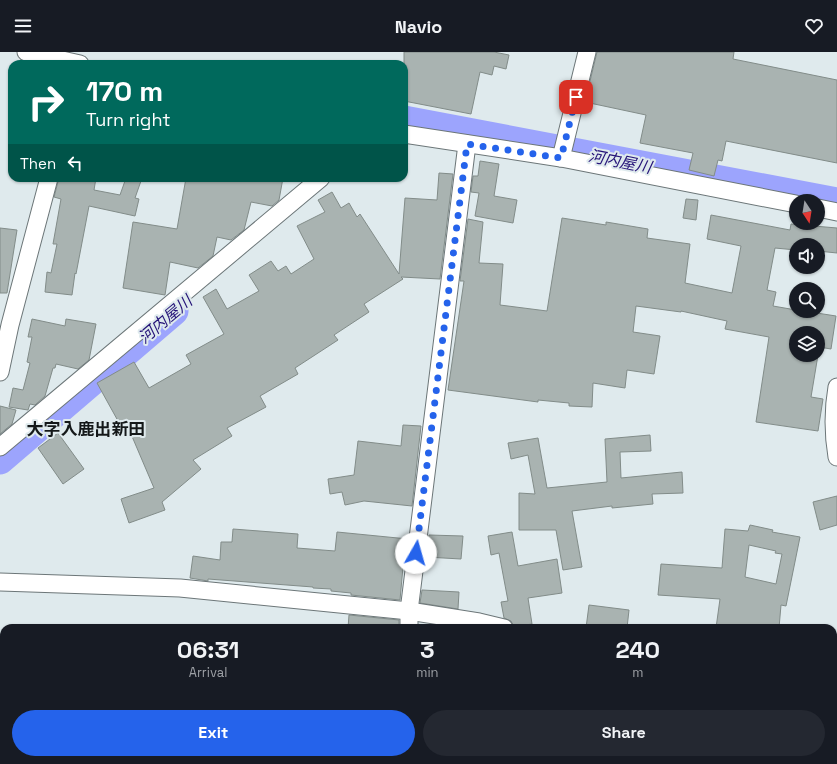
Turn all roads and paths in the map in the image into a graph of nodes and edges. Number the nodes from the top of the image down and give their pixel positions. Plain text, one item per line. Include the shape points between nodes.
1 (26, 52) edge
2 (586, 52) edge
3 (61, 60) edge
4 (408, 135) edge
5 (467, 144) junction
6 (561, 158) junction
7 (48, 182) edge
8 (315, 182) edge
9 (789, 203) edge
10 (825, 209) edge
11 (837, 212) edge
12 (5, 324) edge
13 (0, 372) edge
14 (837, 387) edge
15 (0, 447) edge
16 (837, 456) edge
17 (0, 582) edge
18 (409, 620) edge
19 (487, 624) edge

1 - 3 street
2 - 6 street
4 - 5 street
5 - 6 street
5 - 18 street
6 - 9 street
7 - 12 street
8 - 15 street
10 - 11 street
12 - 13 street
14 - 16 street via 834,431
17 - 18 street via 180,588
18 - 19 street

